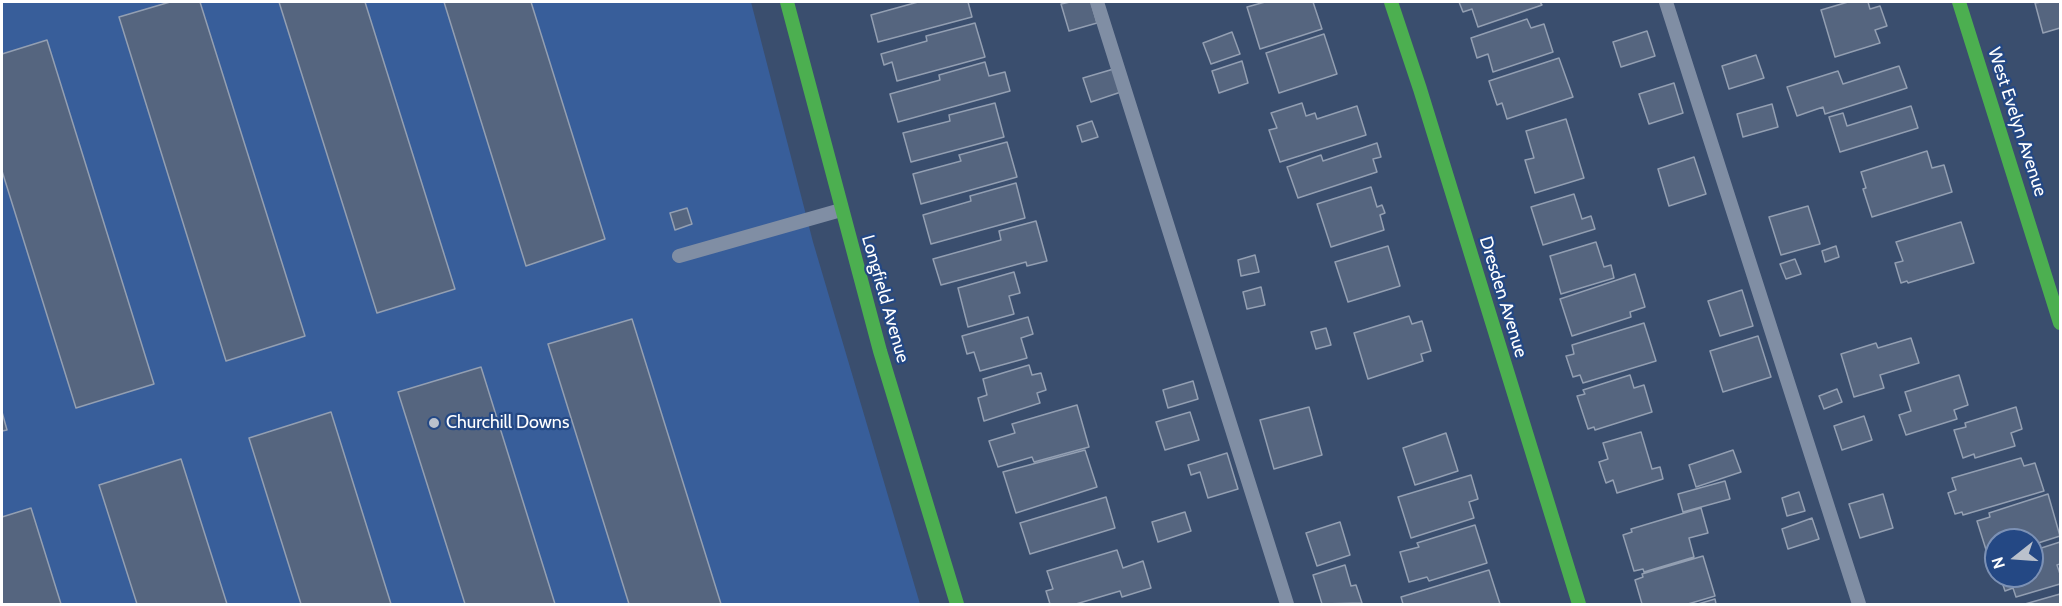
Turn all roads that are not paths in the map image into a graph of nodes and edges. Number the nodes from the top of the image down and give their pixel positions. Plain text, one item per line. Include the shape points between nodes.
1 (787, 2) edge
2 (1097, 2) edge
3 (1391, 2) edge
4 (1666, 2) edge
5 (1959, 2) edge
6 (841, 210) junction
7 (679, 256) dead end
8 (2061, 323) edge
9 (957, 604) edge
10 (1287, 604) edge
11 (1579, 604) edge
12 (1860, 604) edge

1 - 6 street, Longfield Avenue
2 - 10 lane
3 - 11 street, Dresden Avenue
4 - 12 lane
5 - 8 street, West Evelyn Avenue
6 - 7 lane
6 - 9 street, Longfield Avenue

